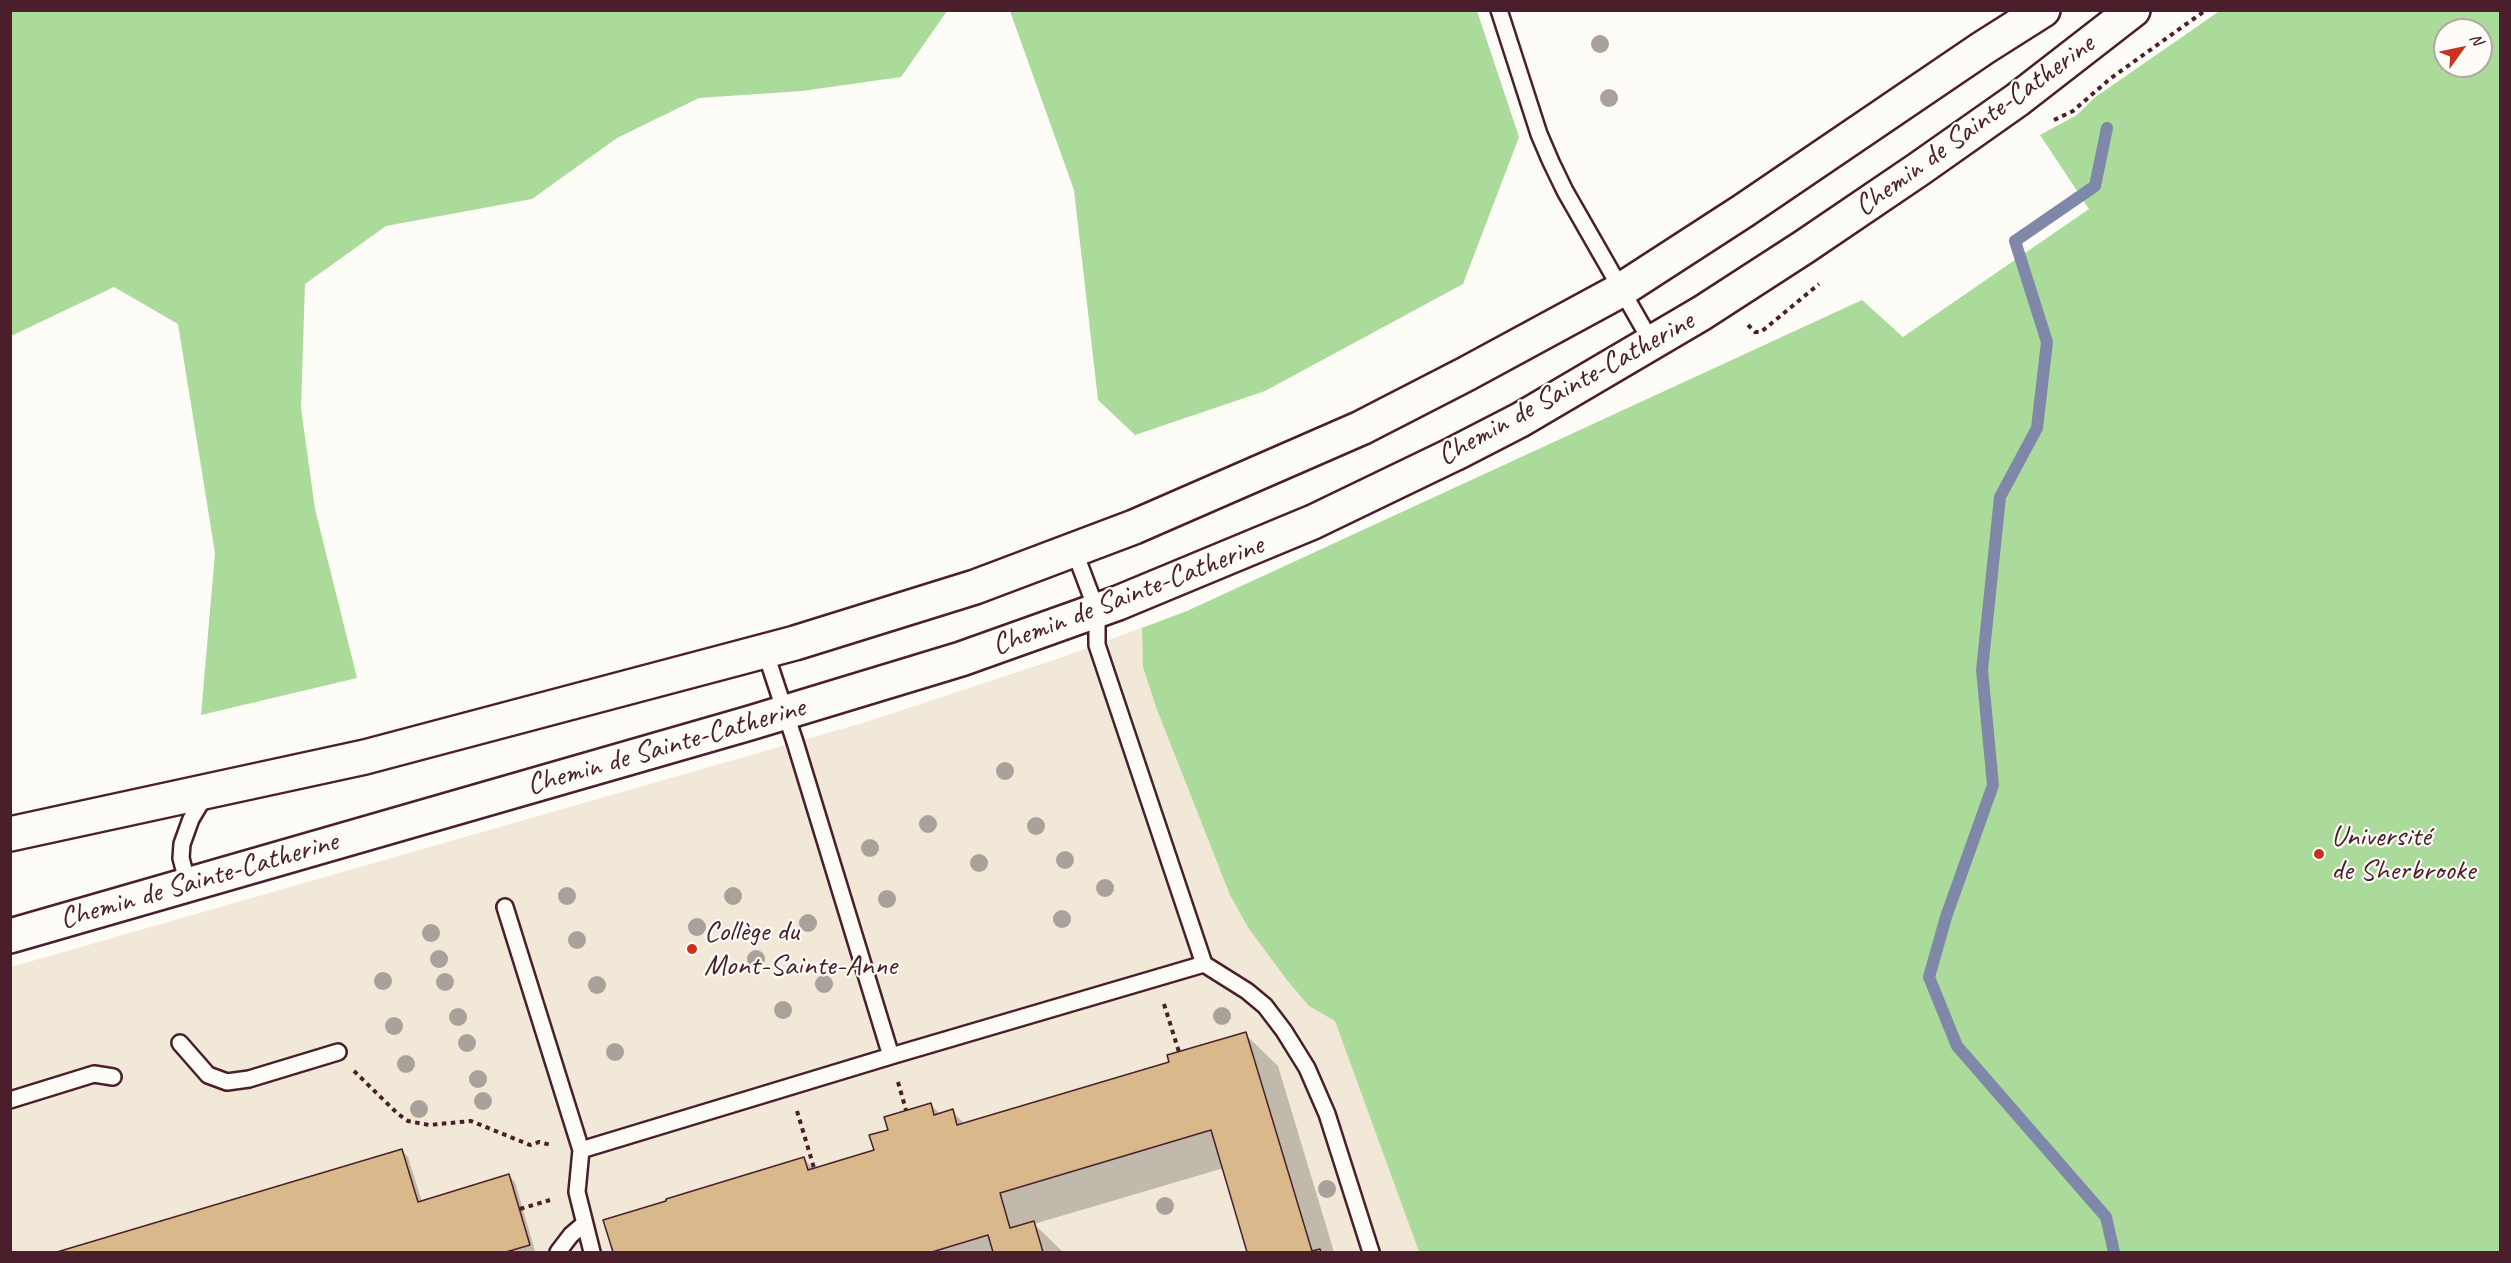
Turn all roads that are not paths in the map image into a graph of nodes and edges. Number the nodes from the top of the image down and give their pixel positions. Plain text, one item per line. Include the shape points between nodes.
1 (1499, 10) edge
2 (2043, 10) edge
3 (2133, 10) edge
4 (1621, 290) junction
5 (1652, 343) junction
6 (1074, 550) junction
7 (1097, 611) junction
8 (765, 651) junction
9 (786, 713) junction
10 (207, 791) junction
11 (10, 834) edge
12 (188, 885) junction
13 (505, 907) dead end
14 (10, 936) edge
15 (1204, 964) junction
16 (180, 1043) dead end
17 (338, 1052) dead end
18 (891, 1056) junction
19 (113, 1077) dead end
20 (10, 1100) edge
21 (581, 1150) junction
22 (584, 1224) junction
23 (558, 1252) edge
24 (592, 1252) edge
25 (1371, 1252) edge

1 - 4 lane via 1551,162
2 - 4 main road, Chemin de Sainte-Catherine
3 - 5 main road, Chemin de Sainte-Catherine via 2017,100 1883,194
4 - 5 lane
4 - 6 main road, Chemin de Sainte-Catherine via 1361,428
5 - 7 main road, Chemin de Sainte-Catherine via 1520,420 1395,484 1281,536
6 - 7 lane
6 - 8 main road, Chemin de Sainte-Catherine via 907,609
7 - 9 main road, Chemin de Sainte-Catherine via 961,659
7 - 15 lane via 1097,645
8 - 9 lane
8 - 10 main road, Chemin de Sainte-Catherine via 365,757
9 - 12 main road, Chemin de Sainte-Catherine
9 - 18 lane
10 - 11 main road, Chemin de Sainte-Catherine
10 - 12 lane via 182,844 181,858
12 - 14 main road, Chemin de Sainte-Catherine
13 - 21 lane
15 - 18 lane
15 - 25 lane via 1265,1006 1307,1068 1327,1114
16 - 17 lane via 208,1076 227,1082
18 - 21 lane
19 - 20 lane via 94,1074
21 - 22 lane via 577,1192
22 - 23 lane
22 - 24 lane

